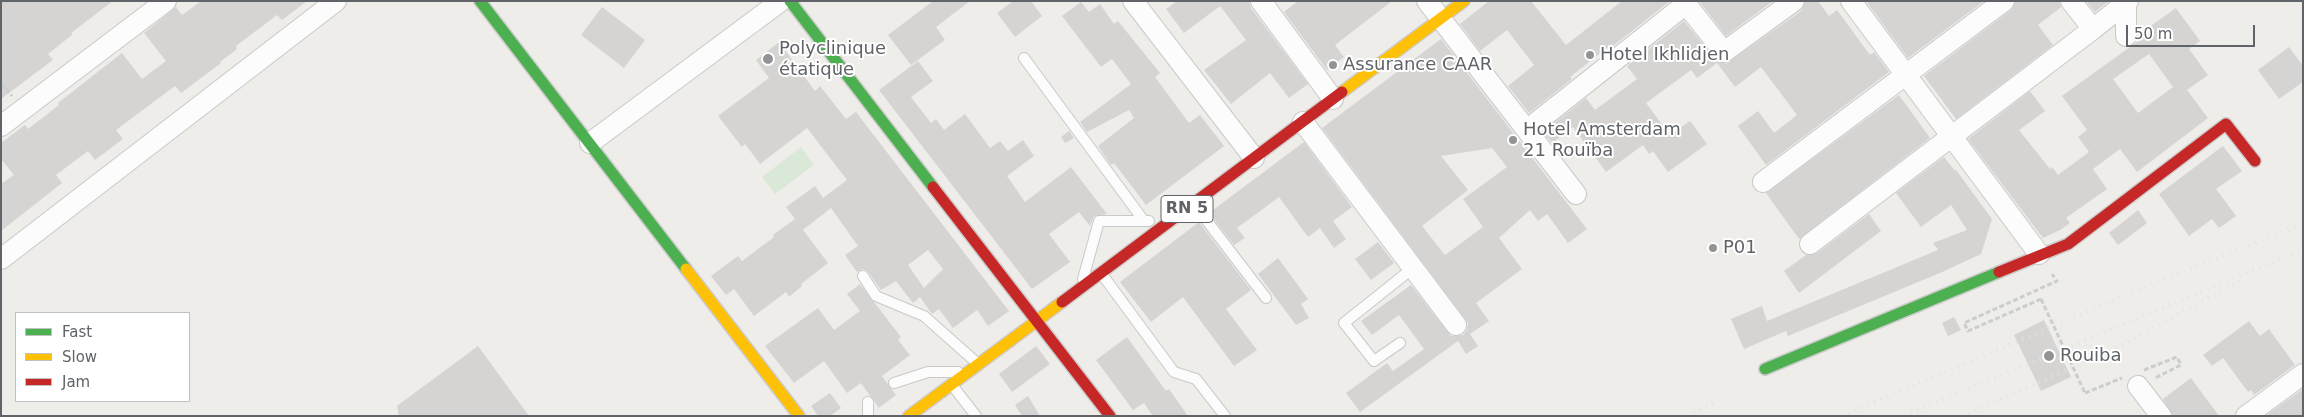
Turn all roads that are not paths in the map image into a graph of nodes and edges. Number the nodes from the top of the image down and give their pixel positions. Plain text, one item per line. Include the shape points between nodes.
1 (166, 1) edge
2 (336, 1) edge
3 (480, 1) edge
4 (781, 1) edge
5 (790, 1) edge
6 (1133, 1) edge
7 (1261, 1) edge
8 (1427, 1) edge
9 (1464, 1) edge
10 (1794, 1) edge
11 (1851, 1) edge
12 (2004, 1) edge
13 (2071, 1) edge
14 (2127, 2) edge
15 (1440, 19) junction
16 (2093, 29) junction
17 (2126, 36) dead end
18 (1024, 58) dead end
19 (1906, 74) junction
20 (1333, 99) junction
21 (1303, 122) junction
22 (1, 126) edge
23 (1528, 129) junction
24 (1952, 136) junction
25 (590, 144) junction
26 (1254, 158) junction
27 (2255, 162) dead end
28 (1763, 182) dead end
29 (1576, 194) dead end
30 (1194, 203) junction
31 (1172, 219) junction
32 (1144, 221) junction
33 (1810, 244) dead end
34 (2039, 254) junction
35 (1, 259) edge
36 (1413, 268) junction
37 (1100, 273) junction
38 (863, 276) dead end
39 (1081, 287) junction
40 (1266, 298) dead end
41 (1037, 320) junction
42 (1456, 325) dead end
43 (1400, 343) dead end
44 (978, 364) junction
45 (1765, 369) dead end
46 (968, 372) junction
47 (2303, 374) edge
48 (894, 383) dead end
49 (951, 384) junction
50 (2138, 386) road end
51 (868, 402) dead end
52 (799, 416) edge
53 (868, 416) edge
54 (909, 416) edge
55 (976, 416) edge
56 (1110, 416) edge
57 (1225, 416) edge
58 (2161, 416) edge
59 (2246, 416) edge

1 - 22 street
2 - 35 street
3 - 25 main road
4 - 25 street
5 - 41 main road
6 - 26 street
7 - 20 street
8 - 15 street
9 - 15 main road, RN 5
10 - 23 street via 1724,52 1686,4
11 - 19 street
12 - 19 street
13 - 16 street
14 - 16 street
14 - 17 street
15 - 20 main road, RN 5
15 - 23 street
16 - 24 street
18 - 32 lane
19 - 24 street
19 - 28 street
20 - 21 main road, RN 5
21 - 26 main road, RN 5
21 - 36 street
23 - 29 street
24 - 33 street
24 - 34 street
25 - 52 main road
26 - 30 main road, RN 5
27 - 34 main road via 2226,124 2068,244
30 - 31 main road, RN 5
30 - 40 lane
31 - 32 lane
31 - 37 main road, RN 5
32 - 39 lane via 1099,221
34 - 45 main road
36 - 42 street
36 - 43 lane via 1344,323 1374,361
37 - 39 main road, RN 5
37 - 57 lane via 1174,372 1196,379
38 - 44 lane via 876,296 924,316
39 - 41 main road, RN 5
41 - 44 main road, RN 5
41 - 56 main road
44 - 46 main road, RN 5
46 - 48 lane via 928,372
46 - 49 main road, RN 5
47 - 59 street
49 - 54 main road, RN 5
49 - 55 lane
50 - 58 street
51 - 53 lane

